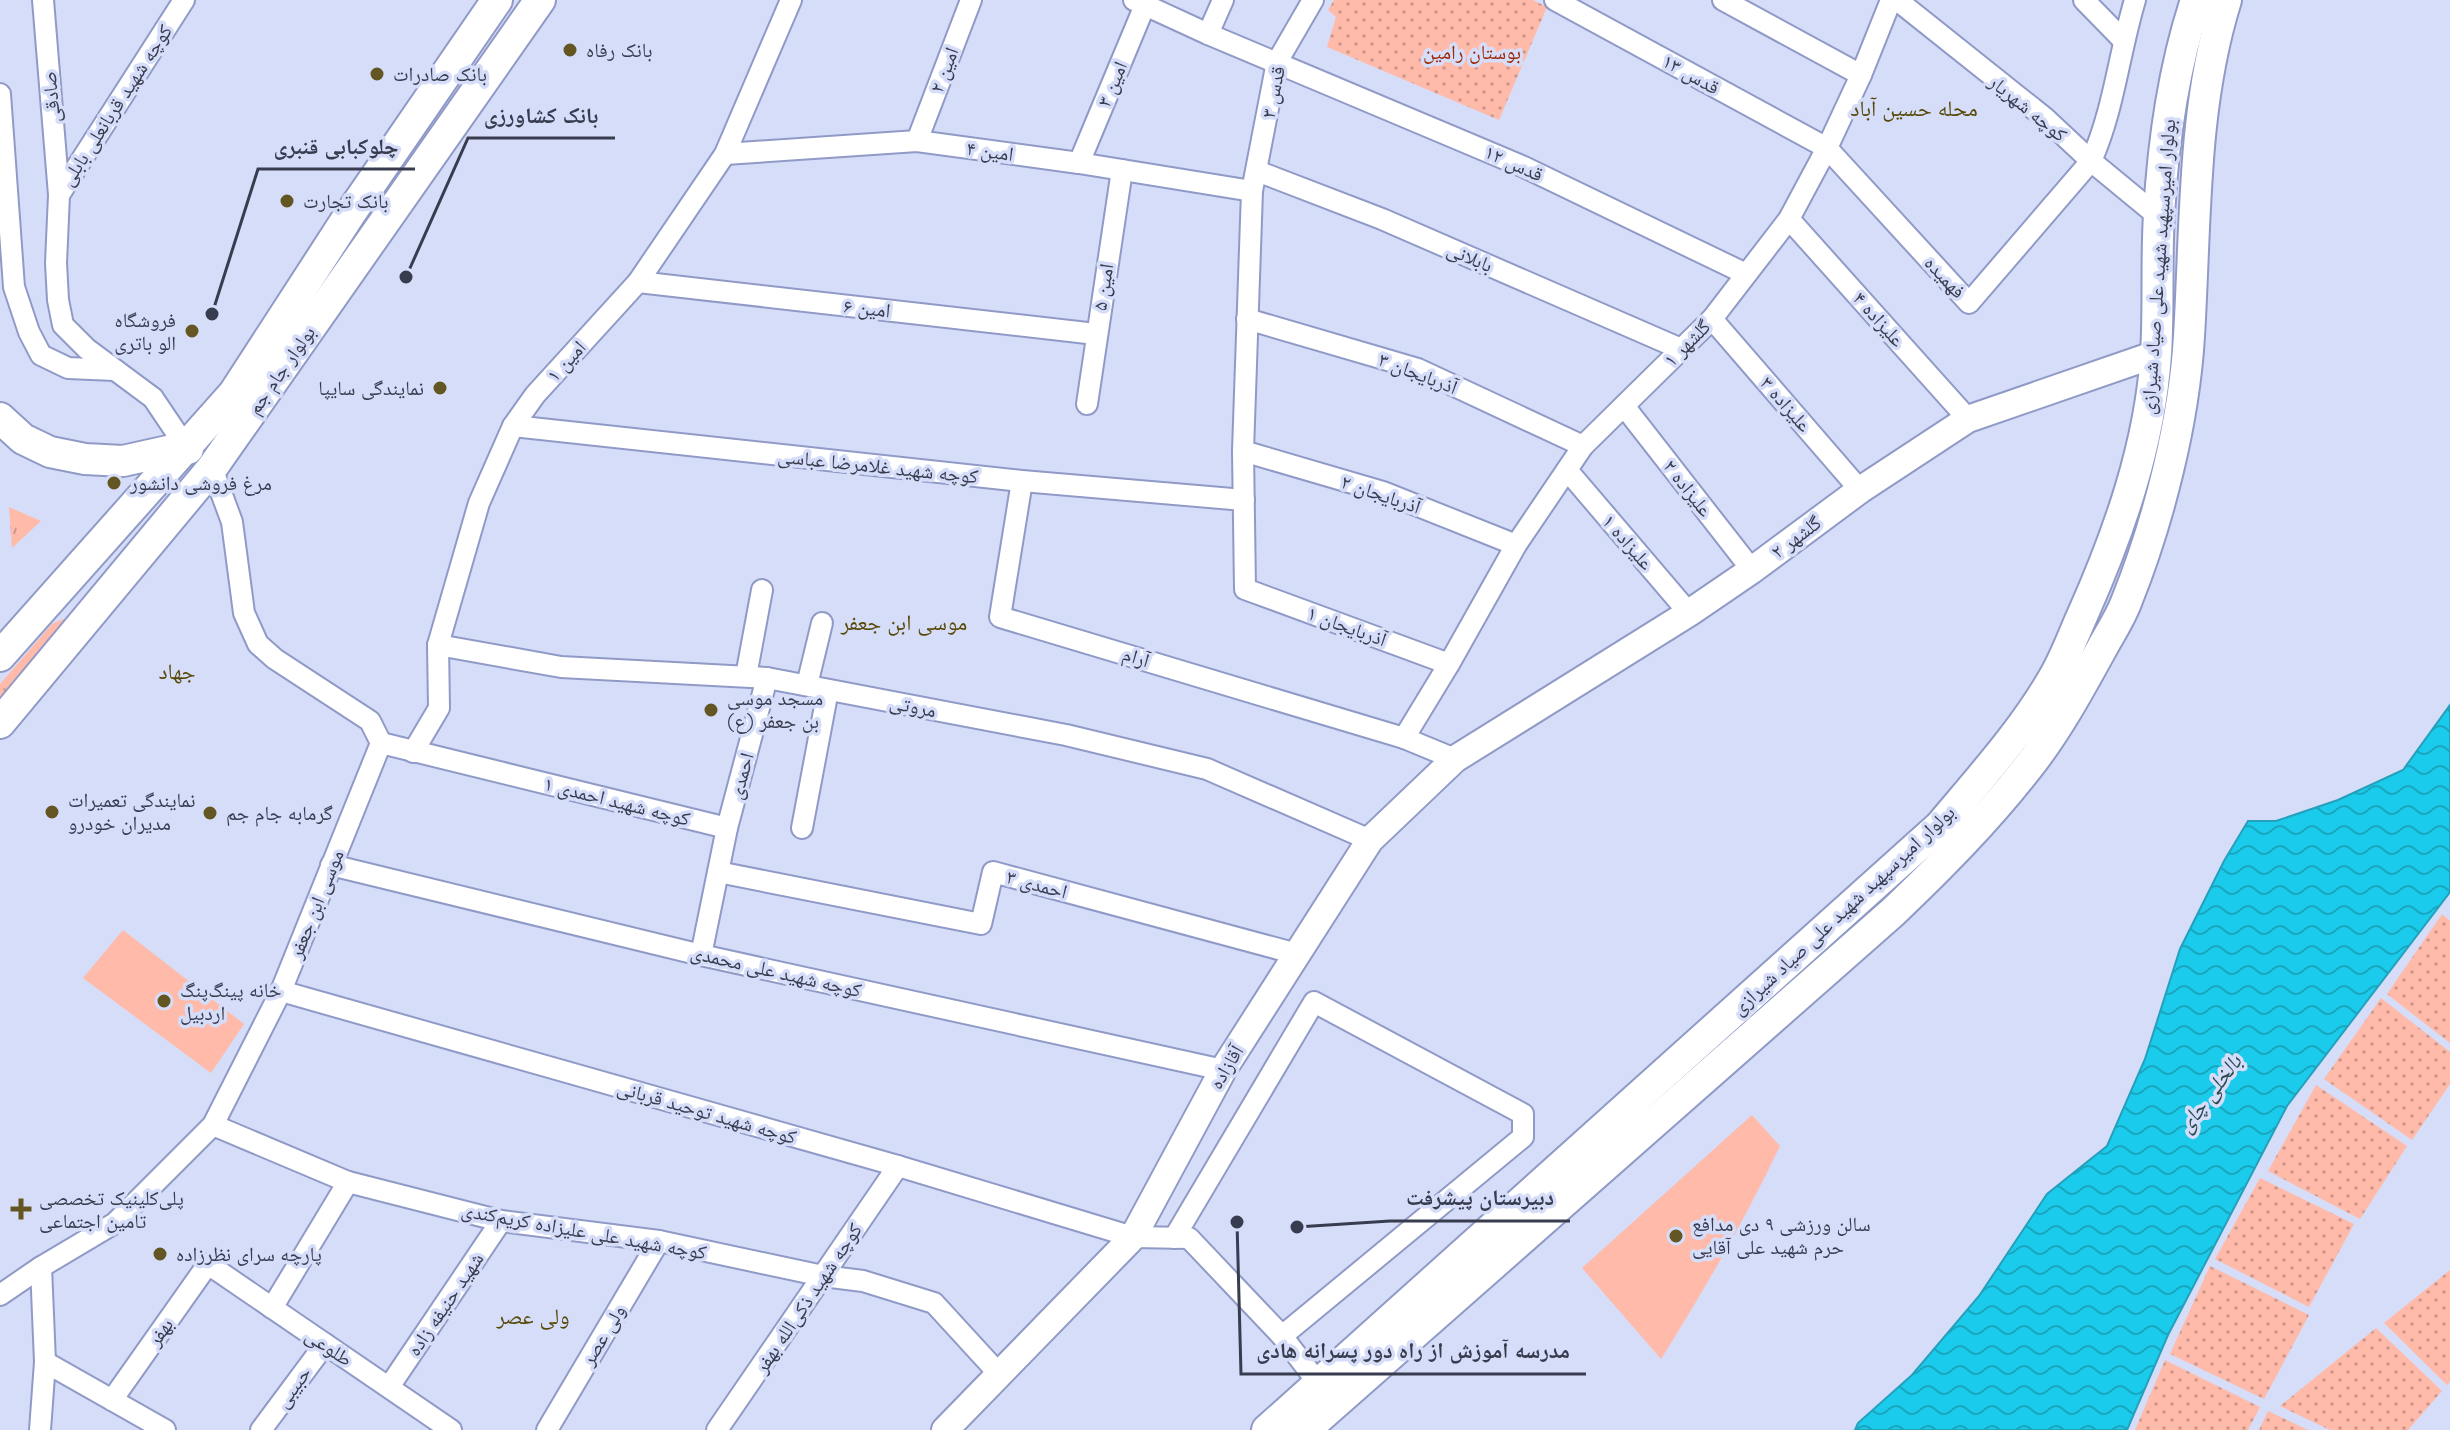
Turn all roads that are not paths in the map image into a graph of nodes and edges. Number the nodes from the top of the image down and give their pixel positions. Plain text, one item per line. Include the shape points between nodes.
1 (43, 0) edge
2 (184, 0) edge
3 (497, 0) edge
4 (540, 0) edge
5 (791, 0) edge
6 (971, 0) edge
7 (1223, 0) edge
8 (1313, 0) edge
9 (1555, 0) edge
10 (1723, 0) edge
11 (1894, 0) edge
12 (2084, 0) edge
13 (2135, 0) edge
14 (2196, 0) edge
15 (2226, 0) edge
16 (1140, 2) edge
17 (1208, 34) junction
18 (2123, 40) junction
19 (1277, 62) junction
20 (1861, 75) junction
21 (0, 94) edge
22 (428, 100) junction
23 (453, 122) junction
24 (917, 141) junction
25 (1827, 148) junction
26 (725, 154) junction
27 (2091, 161) junction
28 (1079, 163) junction
29 (1122, 170) junction
30 (1255, 181) junction
31 (59, 195) junction
32 (350, 214) junction
33 (2159, 217) junction
34 (1789, 219) junction
35 (2194, 221) junction
36 (375, 237) junction
37 (1746, 274) junction
38 (638, 282) junction
39 (7, 287) edge
40 (1247, 319) junction
41 (1712, 319) junction
42 (1096, 334) junction
43 (1681, 349) junction
44 (2156, 354) junction
45 (115, 370) junction
46 (1087, 404) dead end
47 (1624, 406) junction
48 (0, 418) edge
49 (1968, 419) junction
50 (513, 426) junction
51 (1583, 446) junction
52 (186, 447) junction
53 (1243, 451) junction
54 (212, 468) junction
55 (1567, 470) junction
56 (1022, 481) junction
57 (1860, 490) junction
58 (1244, 500) junction
59 (1516, 545) junction
60 (1752, 570) junction
61 (62, 587) junction
62 (1245, 589) joint
63 (762, 590) dead end
64 (92, 613) junction
65 (1689, 613) junction
66 (822, 623) dead end
67 (438, 645) junction
68 (0, 656) edge
69 (1449, 664) junction
70 (756, 677) junction
71 (807, 685) junction
72 (828, 690) junction
73 (0, 723) edge
74 (1404, 738) junction
75 (381, 743) junction
76 (413, 752) junction
77 (1455, 759) junction
78 (727, 828) junction
79 (802, 828) dead end
80 (1370, 840) junction
81 (331, 865) junction
82 (718, 872) junction
83 (1297, 954) junction
84 (701, 955) junction
85 (281, 991) junction
86 (1223, 1070) junction
87 (213, 1125) junction
88 (898, 1166) junction
89 (348, 1182) junction
90 (501, 1221) junction
91 (1133, 1237) junction
92 (1174, 1238) junction
93 (659, 1241) junction
94 (208, 1264) joint
95 (41, 1267) junction
96 (823, 1276) junction
97 (0, 1295) edge
98 (272, 1308) junction
99 (1282, 1336) junction
100 (325, 1344) junction
101 (45, 1362) junction
102 (1000, 1375) junction
103 (389, 1387) junction
104 (1327, 1393) junction
105 (112, 1400) junction
106 (445, 1428) edge
107 (163, 1429) edge
108 (40, 1430) edge
109 (261, 1430) edge
110 (547, 1430) edge
111 (717, 1430) edge
112 (945, 1430) edge
113 (1267, 1430) edge
114 (1305, 1430) edge

1 - 31 street, صادقی
2 - 31 street, کوچه شهید قربانعلی بابلی
3 - 22 main road, بولوار جام جم
4 - 23 main road, بولوار جام جم
5 - 26 street, امین ۱
6 - 24 street, امین ۲
7 - 17 street
8 - 19 street, قدس ۳
9 - 25 street, قدس ۱۳
10 - 20 street
11 - 20 street, گلشهر ۱
11 - 27 street, کوچه شهریار via 2045,118
12 - 18 street
13 - 18 street
14 - 33 main road, بولوار امیرسپهبد شهید علی صیاد شیرازی via 2175,72
15 - 35 main road, بولوار امیرسپهبد شهید علی صیاد شیرازی via 2200,132
16 - 17 street, قدس ۱۲
16 - 28 street, امین ۳
17 - 19 street, قدس ۱۲
18 - 27 street
19 - 30 street, قدس ۳
19 - 37 street, قدس ۱۲ via 1524,167
20 - 25 street, گلشهر ۱
21 - 39 street
22 - 23 main road
22 - 32 main road, بولوار جام جم
23 - 36 main road, بولوار جام جم
24 - 26 street, امین ۴
24 - 28 street, امین ۴
25 - 27 street, فهمیده via 1969,303
25 - 34 street, گلشهر ۱
26 - 38 street, امین ۱
27 - 33 street, کوچه شهریار
28 - 29 street, امین ۴
29 - 30 street, امین ۴
29 - 42 street, امین ۵
30 - 40 street, قدس ۳
30 - 43 street, بابلانی via 1382,219
31 - 45 street, کوچه شهید قربانعلی بابلی via 56,263 63,325
32 - 36 main road
32 - 52 main road, بولوار جام جم via 234,393
33 - 35 main road
33 - 44 main road, بولوار امیرسپهبد شهید علی صیاد شیرازی
34 - 37 street, گلشهر ۱
34 - 49 street, علیزاده ۴
35 - 104 main road, بولوار امیرسپهبد شهید علی صیاد شیرازی via 2179,417 2156,514 2127,602 2079,692 2027,769 1961,846 1893,912
36 - 54 main road, بولوار جام جم
37 - 41 street, گلشهر ۱
38 - 42 street, امین ۶
38 - 50 street, امین ۱
39 - 45 street via 41,355 68,368
40 - 51 street, آذربایجان ۳ via 1418,369
40 - 53 street, قدس ۳
41 - 43 street, گلشهر ۱
41 - 57 street, علیزاده ۳
42 - 46 street, امین ۵
43 - 47 street, گلشهر ۱
44 - 49 street, گلشهر ۲
44 - 104 main road, بولوار امیرسپهبد شهید علی صیاد شیرازی via 2150,411 2127,500 2094,588 2055,676 2001,754 1940,826
45 - 52 street, کوچه شهید قربانعلی بابلی via 153,398
47 - 51 street, گلشهر ۱
47 - 60 street, علیزاده ۲
48 - 52 main road via 23,439 50,452 85,459 123,461
49 - 57 street, گلشهر ۲
50 - 56 street, کوچه شهید غلامرضا عباسی
50 - 67 street, امین ۱ via 479,503
51 - 55 street, گلشهر ۱
52 - 54 main road
52 - 61 main road, بولوار جام جم
53 - 58 street, قدس ۳
53 - 59 street, آذربایجان ۲ via 1383,492
54 - 64 main road, بولوار جام جم
54 - 75 street via 232,522 249,630 275,659 370,721
55 - 59 street, گلشهر ۱
55 - 65 street, علیزاده ۱
56 - 58 street, کوچه شهید غلامرضا عباسی
56 - 74 street, آرام via 1000,617
57 - 60 street, گلشهر ۲
58 - 62 street, قدس ۳
59 - 69 street, گلشهر ۱
60 - 65 street, گلشهر ۲
61 - 64 main road
61 - 68 main road, بولوار جام جم
62 - 69 street, آذربایجان ۱
63 - 70 street, احمدی
64 - 73 main road, بولوار جام جم
65 - 77 street, گلشهر ۲
66 - 71 street
67 - 70 street, مروتی via 561,667
67 - 76 street, امین ۱ via 439,708
69 - 74 street, گلشهر ۱
70 - 71 street, مروتی
70 - 78 street, احمدی
71 - 72 street, مروتی
72 - 79 street
72 - 80 street, مروتی via 1066,735 1207,769
74 - 77 street
75 - 76 street, کوچه شهید احمدی ۱
75 - 81 street, موسی ابن جعفر
76 - 78 street, کوچه شهید احمدی ۱
77 - 80 street, آقازاده
78 - 82 street
80 - 83 street, آقازاده
81 - 84 street, کوچه شهید علی محمدی
81 - 85 street, موسی ابن جعفر
82 - 83 street, احمدی ۳ via 981,924 993,872
82 - 84 street
83 - 86 street, آقازاده
84 - 86 street, کوچه شهید علی محمدی
85 - 87 street, موسی ابن جعفر
85 - 88 street, کوچه شهید توحید قربانی
86 - 91 street, آقازاده
87 - 89 street, کوچه شهید علی علیزاده کریم‌کندی
87 - 95 street, موسی ابن جعفر via 115,1223
88 - 91 street, کوچه شهید توحید قربانی
88 - 96 street, کوچه شهید ذکی‌الله بهفر
89 - 90 street, کوچه شهید علی علیزاده کریم‌کندی
89 - 98 street
90 - 93 street, کوچه شهید علی علیزاده کریم‌کندی
90 - 103 street, شهید حنیفه زاده
91 - 92 street, کوچه شهید توحید قربانی
91 - 102 street, آقازاده
92 - 99 street via 1189,1238
92 - 99 street via 1314,1002 1523,1114 1523,1137
93 - 96 street, کوچه شهید علی علیزاده کریم‌کندی
93 - 110 street, ولی عصر
94 - 98 street, طلوعی
94 - 105 street, بهفر
95 - 97 street, موسی ابن جعفر
95 - 101 street
96 - 102 street via 863,1281 934,1303
96 - 111 street, کوچه شهید ذکی‌الله بهفر
98 - 100 street, طلوعی
99 - 104 street
100 - 103 street, طلوعی
100 - 109 street, حبیبی
101 - 105 street
101 - 108 street
102 - 112 street, آقازاده
103 - 106 street, طلوعی
104 - 113 main road, بولوار امیرسپهبد شهید علی صیاد شیرازی
104 - 114 main road, بولوار امیرسپهبد شهید علی صیاد شیرازی
105 - 107 street

